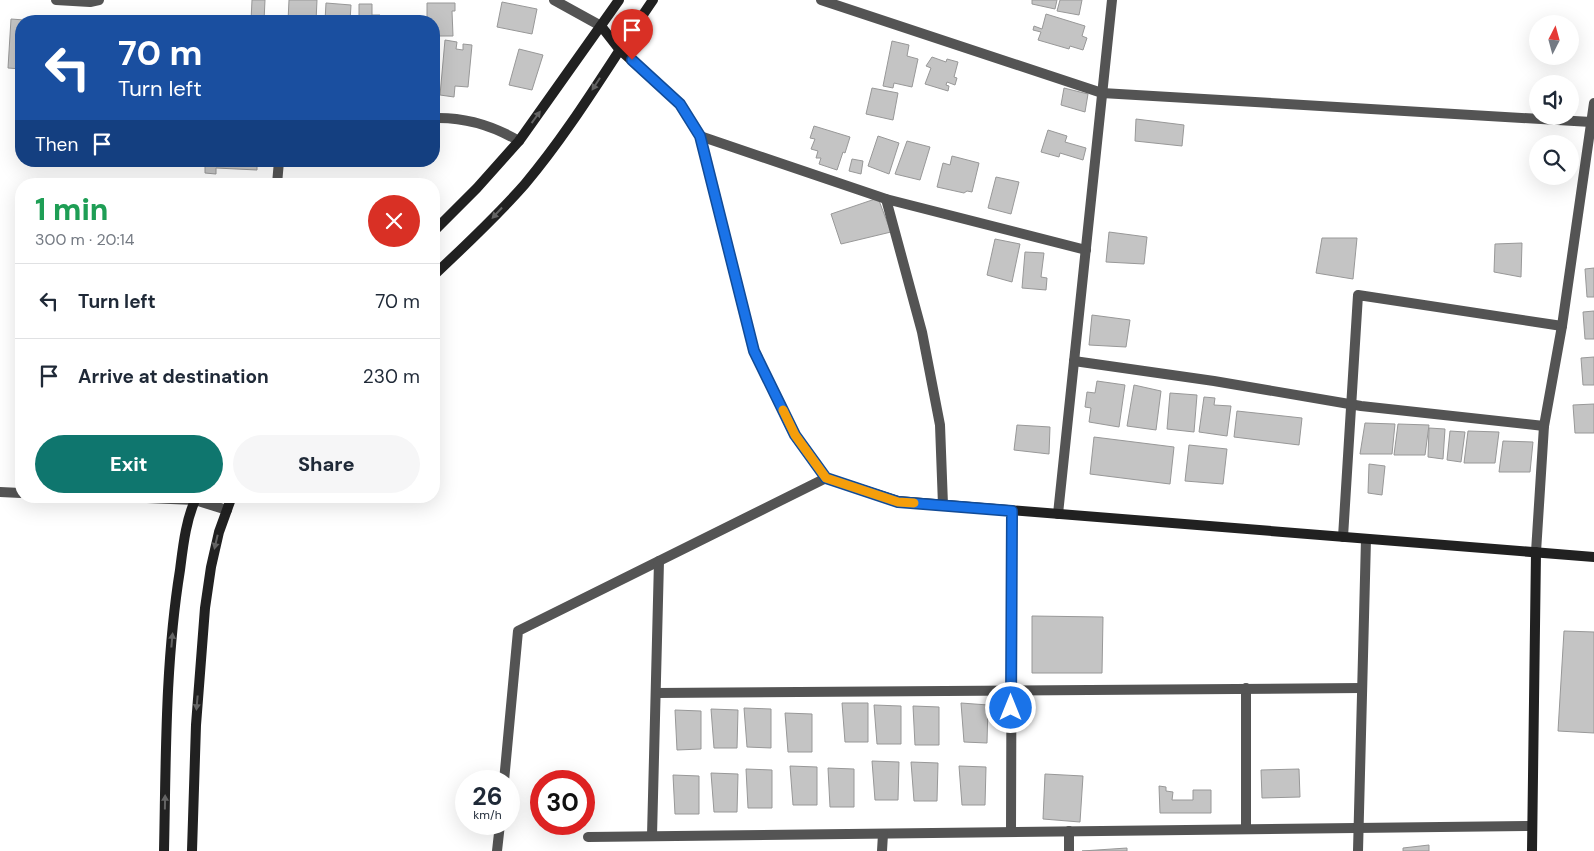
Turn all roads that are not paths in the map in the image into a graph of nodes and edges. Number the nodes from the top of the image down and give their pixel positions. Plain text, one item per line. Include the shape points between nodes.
1 (56, 0) edge
2 (99, 0) edge
3 (554, 0) edge
4 (619, 0) edge
5 (653, 0) edge
6 (821, 0) edge
7 (1112, 0) edge
8 (601, 26) junction
9 (620, 49) junction
10 (1102, 93) junction
11 (1594, 103) edge
12 (440, 118) edge
13 (1591, 122) junction
14 (700, 136) junction
15 (519, 141) junction
16 (886, 199) junction
17 (440, 226) edge
18 (1086, 250) junction
19 (440, 269) edge
20 (1562, 326) junction
21 (1074, 361) junction
22 (1351, 404) junction
23 (1544, 426) junction
24 (826, 478) junction
25 (0, 492) edge
26 (15, 493) edge
27 (195, 503) edge
28 (209, 503) edge
29 (230, 503) edge
30 (943, 505) junction
31 (227, 510) junction
32 (1012, 511) junction
33 (1058, 514) junction
34 (1343, 537) junction
35 (1366, 538) junction
36 (1536, 552) junction
37 (1594, 556) edge
38 (659, 561) junction
39 (1246, 688) junction
40 (1362, 688) junction
41 (1011, 690) junction
42 (656, 693) junction
43 (505, 770) edge
44 (1532, 826) junction
45 (1359, 828) junction
46 (1246, 829) junction
47 (1011, 832) junction
48 (1069, 832) junction
49 (883, 834) junction
50 (499, 835) edge
51 (652, 836) junction
52 (588, 837) dead end
53 (164, 851) edge
54 (192, 851) edge
55 (497, 851) edge
56 (882, 851) edge
57 (1069, 851) edge
58 (1358, 851) edge
59 (1532, 851) edge

1 - 2 street
3 - 8 street
4 - 8 street
5 - 9 street
6 - 10 street
7 - 10 street
8 - 9 street
15 -> 8 street
9 - 14 street via 680,104
9 -> 19 street via 524,184
10 - 13 street
10 - 18 street
11 - 13 street
12 - 15 street via 477,122
13 - 20 street
14 - 16 street
14 - 24 street via 754,351 795,435
15 - 17 street
16 - 18 street
16 - 30 street via 922,332 940,425
18 - 21 street
20 - 22 street via 1358,295
20 - 23 street
21 - 22 street
21 - 33 street
22 - 23 street
22 - 34 street
23 - 36 street
24 - 30 street via 898,502
24 - 38 street
25 - 26 street
53 -> 27 street via 176,592 184,540
28 - 31 street
29 - 31 street
30 - 32 street
31 -> 54 street via 211,567 205,608 196,725
32 - 33 street
32 - 41 street
33 - 34 street
34 - 35 street
35 - 36 street
35 - 40 street
36 - 37 street
36 - 44 street
38 - 42 street
38 - 43 street via 518,631
39 - 40 street
39 - 41 street
39 - 46 street
40 - 45 street
41 - 42 street
41 - 47 street
42 - 51 street
44 - 45 street
44 - 59 street
45 - 46 street
45 - 58 street
46 - 48 street
47 - 48 street
47 - 49 street
48 - 57 street
49 - 51 street
49 - 56 street
50 - 55 street
51 - 52 street

